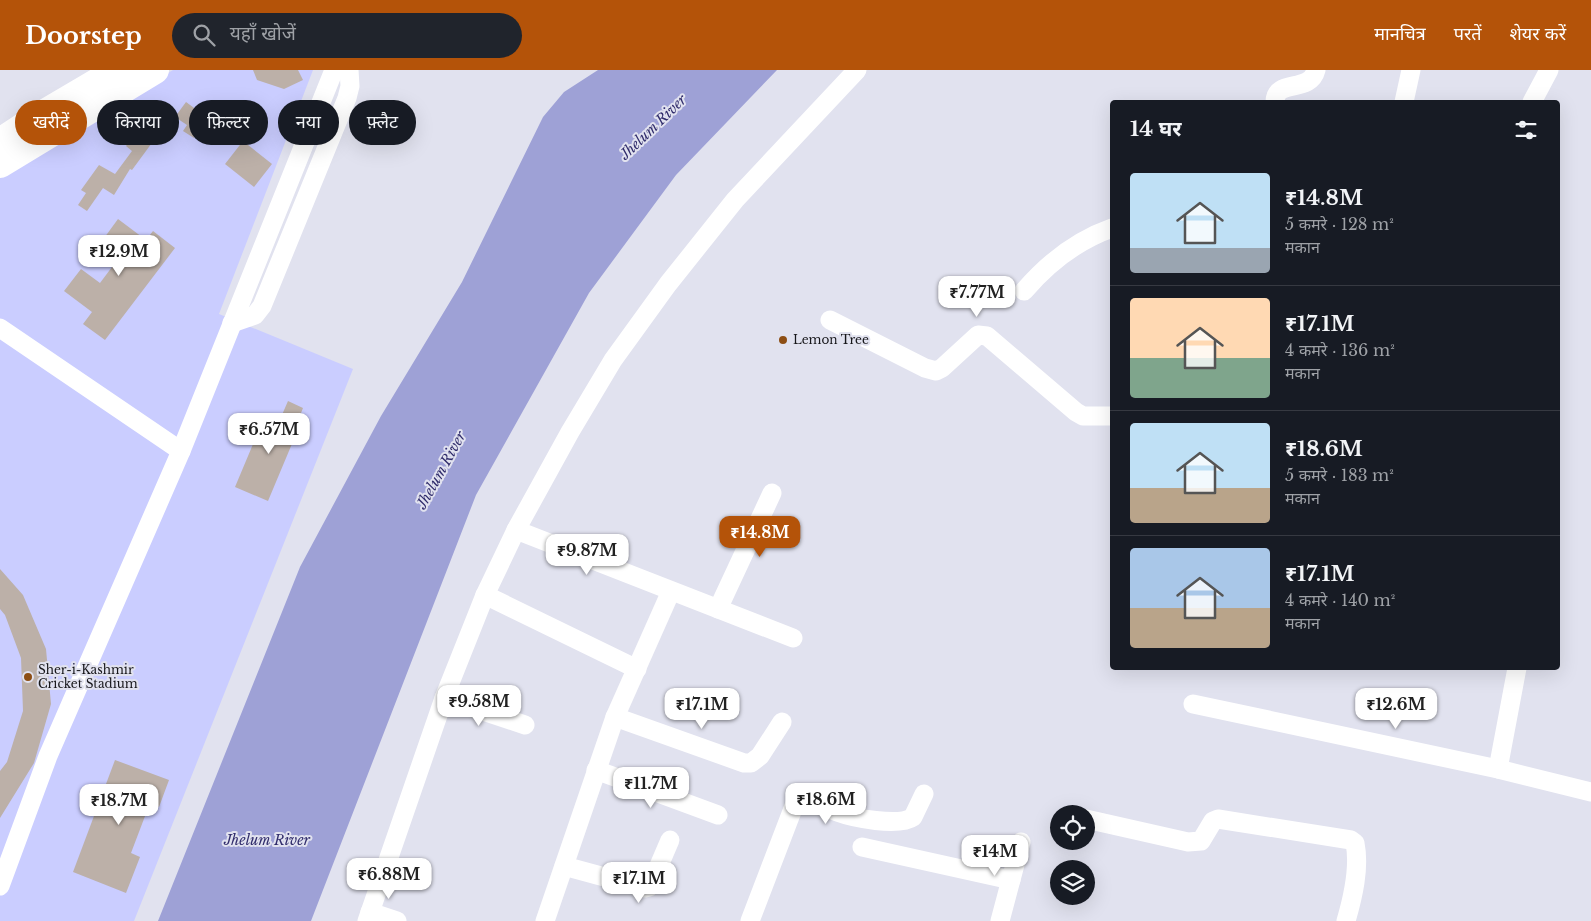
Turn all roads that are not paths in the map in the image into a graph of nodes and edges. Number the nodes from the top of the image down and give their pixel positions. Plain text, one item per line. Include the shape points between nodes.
1 (118, 70) edge
2 (154, 70) edge
3 (334, 70) edge
4 (349, 70) edge
5 (856, 70) edge
6 (1316, 70) edge
7 (1411, 70) edge
8 (1550, 70) edge
9 (1276, 100) edge
10 (1404, 100) edge
11 (1533, 100) edge
12 (0, 142) edge
13 (0, 164) edge
14 (1110, 229) edge
15 (1024, 291) dead end
16 (830, 320) dead end
17 (232, 323) junction
18 (0, 328) edge
19 (1110, 416) edge
20 (181, 451) junction
21 (772, 493) dead end
22 (516, 530) junction
23 (671, 591) junction
24 (486, 596) junction
25 (718, 609) junction
26 (793, 638) dead end
27 (637, 669) junction
28 (1517, 670) edge
29 (444, 698) junction
30 (1193, 704) dead end
31 (615, 716) junction
32 (782, 722) dead end
33 (525, 725) dead end
34 (1498, 769) junction
35 (596, 770) junction
36 (1591, 792) edge
37 (924, 794) dead end
38 (718, 815) dead end
39 (1095, 821) edge
40 (670, 840) dead end
41 (1021, 842) dead end
42 (862, 848) dead end
43 (564, 866) junction
44 (1011, 880) junction
45 (0, 886) edge
46 (368, 916) edge
47 (397, 921) edge
48 (545, 921) edge
49 (750, 921) edge
50 (1000, 921) edge
51 (1346, 921) edge

1 - 12 highway
2 - 13 highway
3 - 17 street
4 - 17 street via 347,98 262,306 255,315
5 - 22 street via 735,200 668,284 613,360
6 - 9 street via 1309,82 1283,89
7 - 10 street
8 - 11 street
14 - 15 street via 1095,234 1052,262
16 - 19 street via 925,368 936,370 978,335 987,336 1076,412 1083,416
17 - 20 street
18 - 20 street
20 - 45 street via 48,756
21 - 25 street
22 - 23 street
22 - 24 street
23 - 25 street
23 - 27 street
24 - 27 street
24 - 29 street
25 - 26 street
27 - 31 street
28 - 34 street
29 - 33 street
29 - 46 street
30 - 34 street
31 - 32 street via 744,763 751,763 760,756
31 - 35 street
34 - 36 street
35 - 38 street
35 - 43 street
37 - 49 street via 913,817 902,821 857,817 813,802 798,802
39 - 51 street via 1194,843 1206,836 1218,819 1351,840 1355,843 1356,862 1354,889
40 - 43 street via 652,882 645,888
41 - 44 street
42 - 44 street
43 - 48 street
44 - 50 street
46 - 47 street

